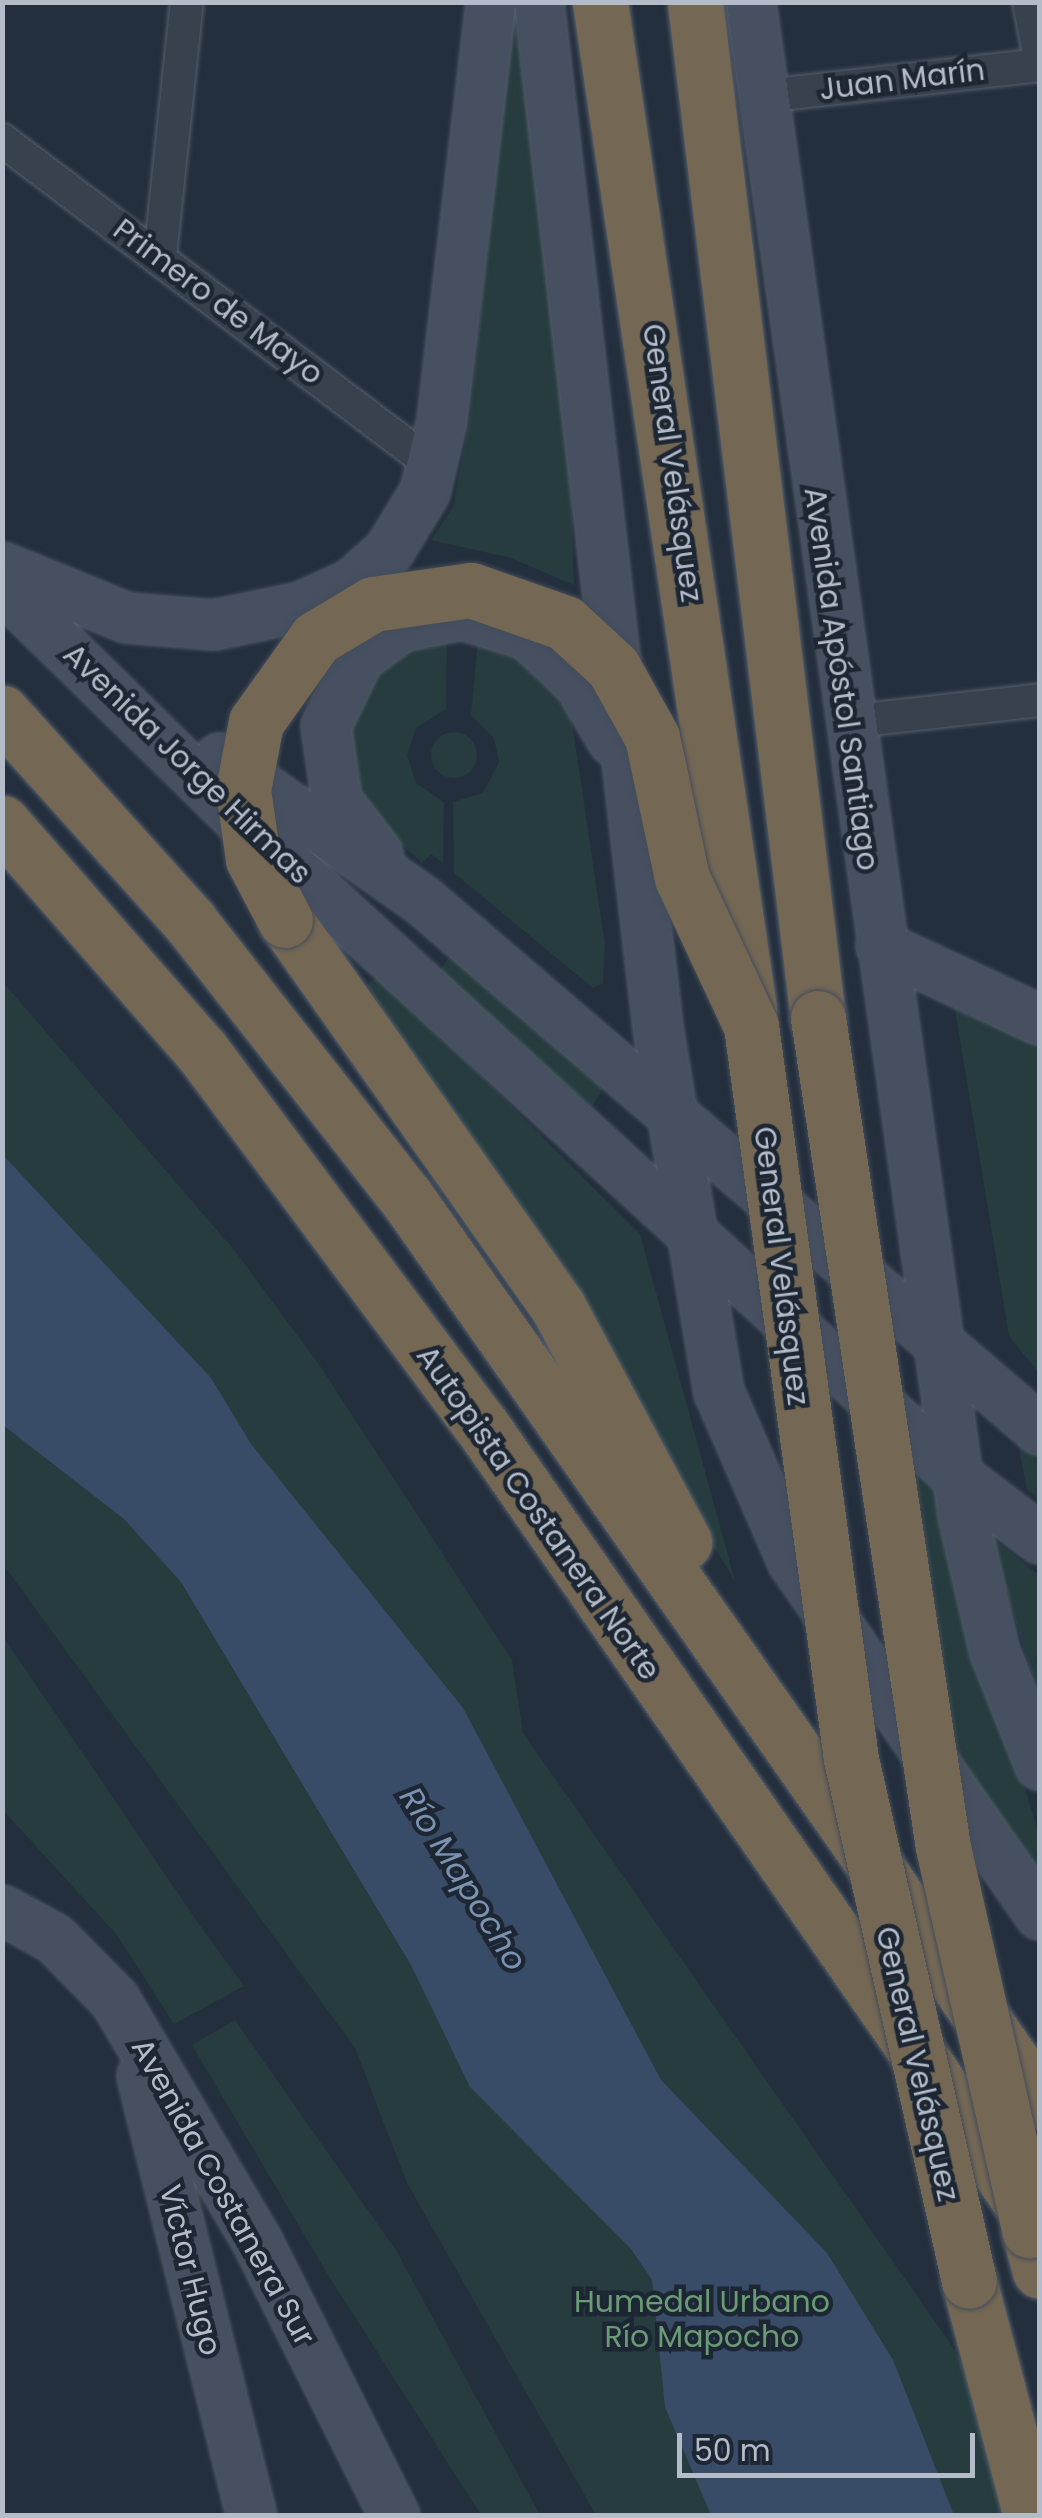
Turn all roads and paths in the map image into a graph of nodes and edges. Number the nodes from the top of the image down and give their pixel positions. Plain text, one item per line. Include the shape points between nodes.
1 (187, 2) edge
2 (491, 2) edge
3 (540, 2) edge
4 (600, 2) edge
5 (695, 2) edge
6 (751, 2) edge
7 (1030, 2) edge
8 (1040, 62) edge
9 (764, 96) junction
10 (2, 140) edge
11 (160, 257) junction
12 (432, 465) junction
13 (2, 567) edge
14 (2, 587) edge
15 (54, 636) junction
16 (1040, 700) edge
17 (2, 713) edge
18 (845, 722) junction
19 (625, 766) junction
20 (2, 823) edge
21 (422, 900) junction
22 (881, 946) junction
23 (1040, 1020) edge
24 (751, 1026) junction
25 (668, 1104) junction
26 (686, 1225) junction
27 (944, 1353) junction
28 (1040, 1430) edge
29 (957, 1476) junction
30 (1040, 1539) edge
31 (764, 1702) junction
32 (1040, 1765) edge
33 (2, 1910) edge
34 (1040, 1915) edge
35 (128, 2024) junction
36 (1040, 2101) edge
37 (1040, 2229) edge
38 (1040, 2271) edge
39 (391, 2515) edge
40 (252, 2516) edge
41 (1031, 2516) edge

1 - 11 street
2 - 12 main road
3 - 19 main road via 574,243
4 - 24 highway, General Velásquez
5 - 38 highway, bridge via 818,1018 943,1847
6 - 9 main road, Avenida Apóstol Santiago
7 - 8 street
8 - 9 street, Juan Marín
9 - 18 main road, Avenida Apóstol Santiago
10 - 11 street, Primero de Mayo
11 - 12 street, Primero de Mayo
12 - 13 main road via 413,518 374,567 272,616 214,625 127,618
14 - 15 main road
15 - 21 main road, Avenida Jorge Hirmas
15 - 26 main road, Avenida Jorge Hirmas via 170,756
16 - 18 street
17 - 31 highway via 324,1088
18 - 22 main road, Avenida Apóstol Santiago
19 - 21 main road via 579,683 528,636 463,615 427,618 379,640 333,701 328,777 350,824
19 - 25 main road
20 - 37 highway, Autopista Costanera Norte via 190,1037 445,1376
21 - 25 main road, Avenida Jorge Hirmas
22 - 23 main road
22 - 27 main road, Avenida Apóstol Santiago
24 - 31 highway, bridge via 682,878 640,708 591,643 504,596 438,589 372,604 316,638 271,692 243,790 253,859 285,920 558,1306
24 - 41 highway, General Velásquez, bridge via 855,1778 912,2051
25 - 26 main road
25 - 27 main road, Avenida Jorge Hirmas
26 - 29 main road, Avenida Jorge Hirmas
26 - 34 main road via 719,1392 762,1501 794,1562
27 - 28 main road, Avenida Jorge Hirmas
27 - 29 main road, Avenida Apóstol Santiago
29 - 30 main road, Avenida Jorge Hirmas
29 - 32 main road, Avenida Apóstol Santiago via 995,1652
31 - 36 highway
33 - 35 main road, Avenida Costanera Sur via 79,1959
35 - 39 main road, Avenida Costanera Sur via 257,2241
35 - 40 main road, Víctor Hugo

